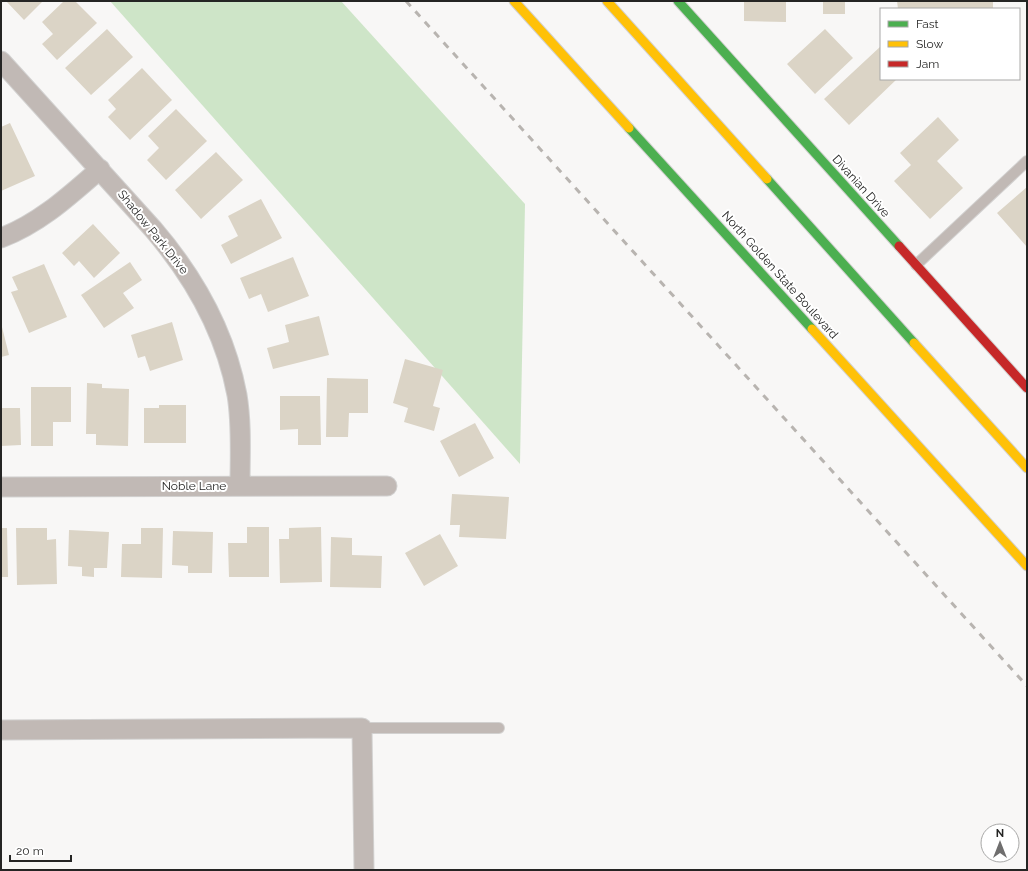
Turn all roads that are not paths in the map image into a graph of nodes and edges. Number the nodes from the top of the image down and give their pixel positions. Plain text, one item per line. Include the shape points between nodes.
1 (514, 1) edge
2 (607, 1) edge
3 (678, 1) edge
4 (1, 61) edge
5 (720, 114) dead end
6 (726, 134) junction
7 (1027, 161) edge
8 (100, 169) junction
9 (1, 238) edge
10 (916, 265) junction
11 (1027, 388) edge
12 (1027, 468) edge
13 (240, 486) junction
14 (387, 486) dead end
15 (1, 487) edge
16 (1027, 566) edge
17 (362, 728) junction
18 (499, 728) dead end
19 (1, 730) edge
20 (364, 870) edge

1 - 16 main road, North Golden State Boulevard
2 - 6 main road
3 - 10 main road, Divanian Drive
4 - 8 street, Shadow Park Drive
5 - 6 main road
6 - 12 main road
7 - 10 lane
8 - 9 street via 50,212 30,225
8 - 13 street, Shadow Park Drive via 169,248 206,303 228,360 237,396
10 - 11 main road, Divanian Drive
13 - 14 street, Noble Lane
13 - 15 street, Noble Lane
17 - 18 lane
17 - 19 street
17 - 20 street

